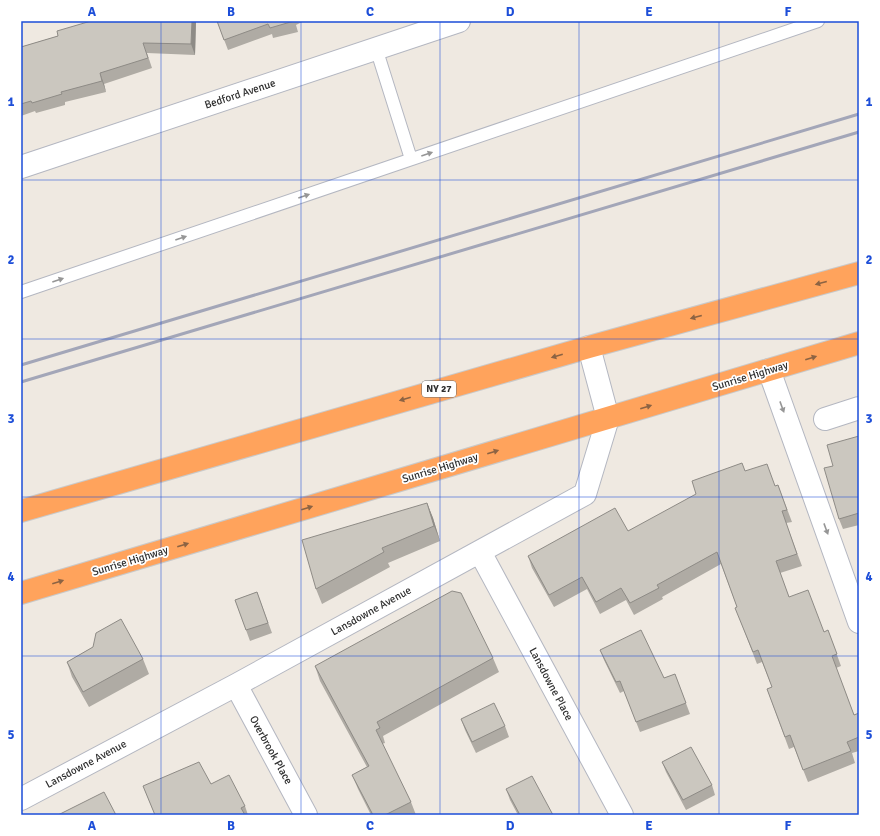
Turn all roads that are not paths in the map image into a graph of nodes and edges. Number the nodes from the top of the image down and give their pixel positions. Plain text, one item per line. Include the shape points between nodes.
1 (459, 21) edge
2 (818, 21) edge
3 (376, 48) junction
4 (411, 160) junction
5 (21, 166) edge
6 (859, 273) edge
7 (21, 292) edge
8 (859, 343) edge
9 (589, 347) junction
10 (769, 370) junction
11 (859, 408) edge
12 (608, 418) junction
13 (825, 419) dead end
14 (21, 511) edge
15 (480, 552) junction
16 (21, 593) edge
17 (859, 622) edge
18 (236, 685) junction
19 (21, 799) edge
20 (306, 815) edge
21 (622, 815) edge

1 - 3 street, Bedford Avenue
4 -> 2 lane
3 - 4 lane
3 - 5 street, Bedford Avenue
7 -> 4 lane
6 -> 9 highway, NY 27
10 -> 8 highway, Sunrise Highway
9 - 12 street
9 -> 14 highway, NY 27
12 -> 10 highway, Sunrise Highway
10 -> 17 street
11 - 13 street
12 - 15 street, Lansdowne Avenue via 585,494
16 -> 12 highway, Sunrise Highway
15 - 18 street, Lansdowne Avenue
15 - 21 street, Lansdowne Place
18 - 19 street, Lansdowne Avenue
18 - 20 street, Overbrook Place

